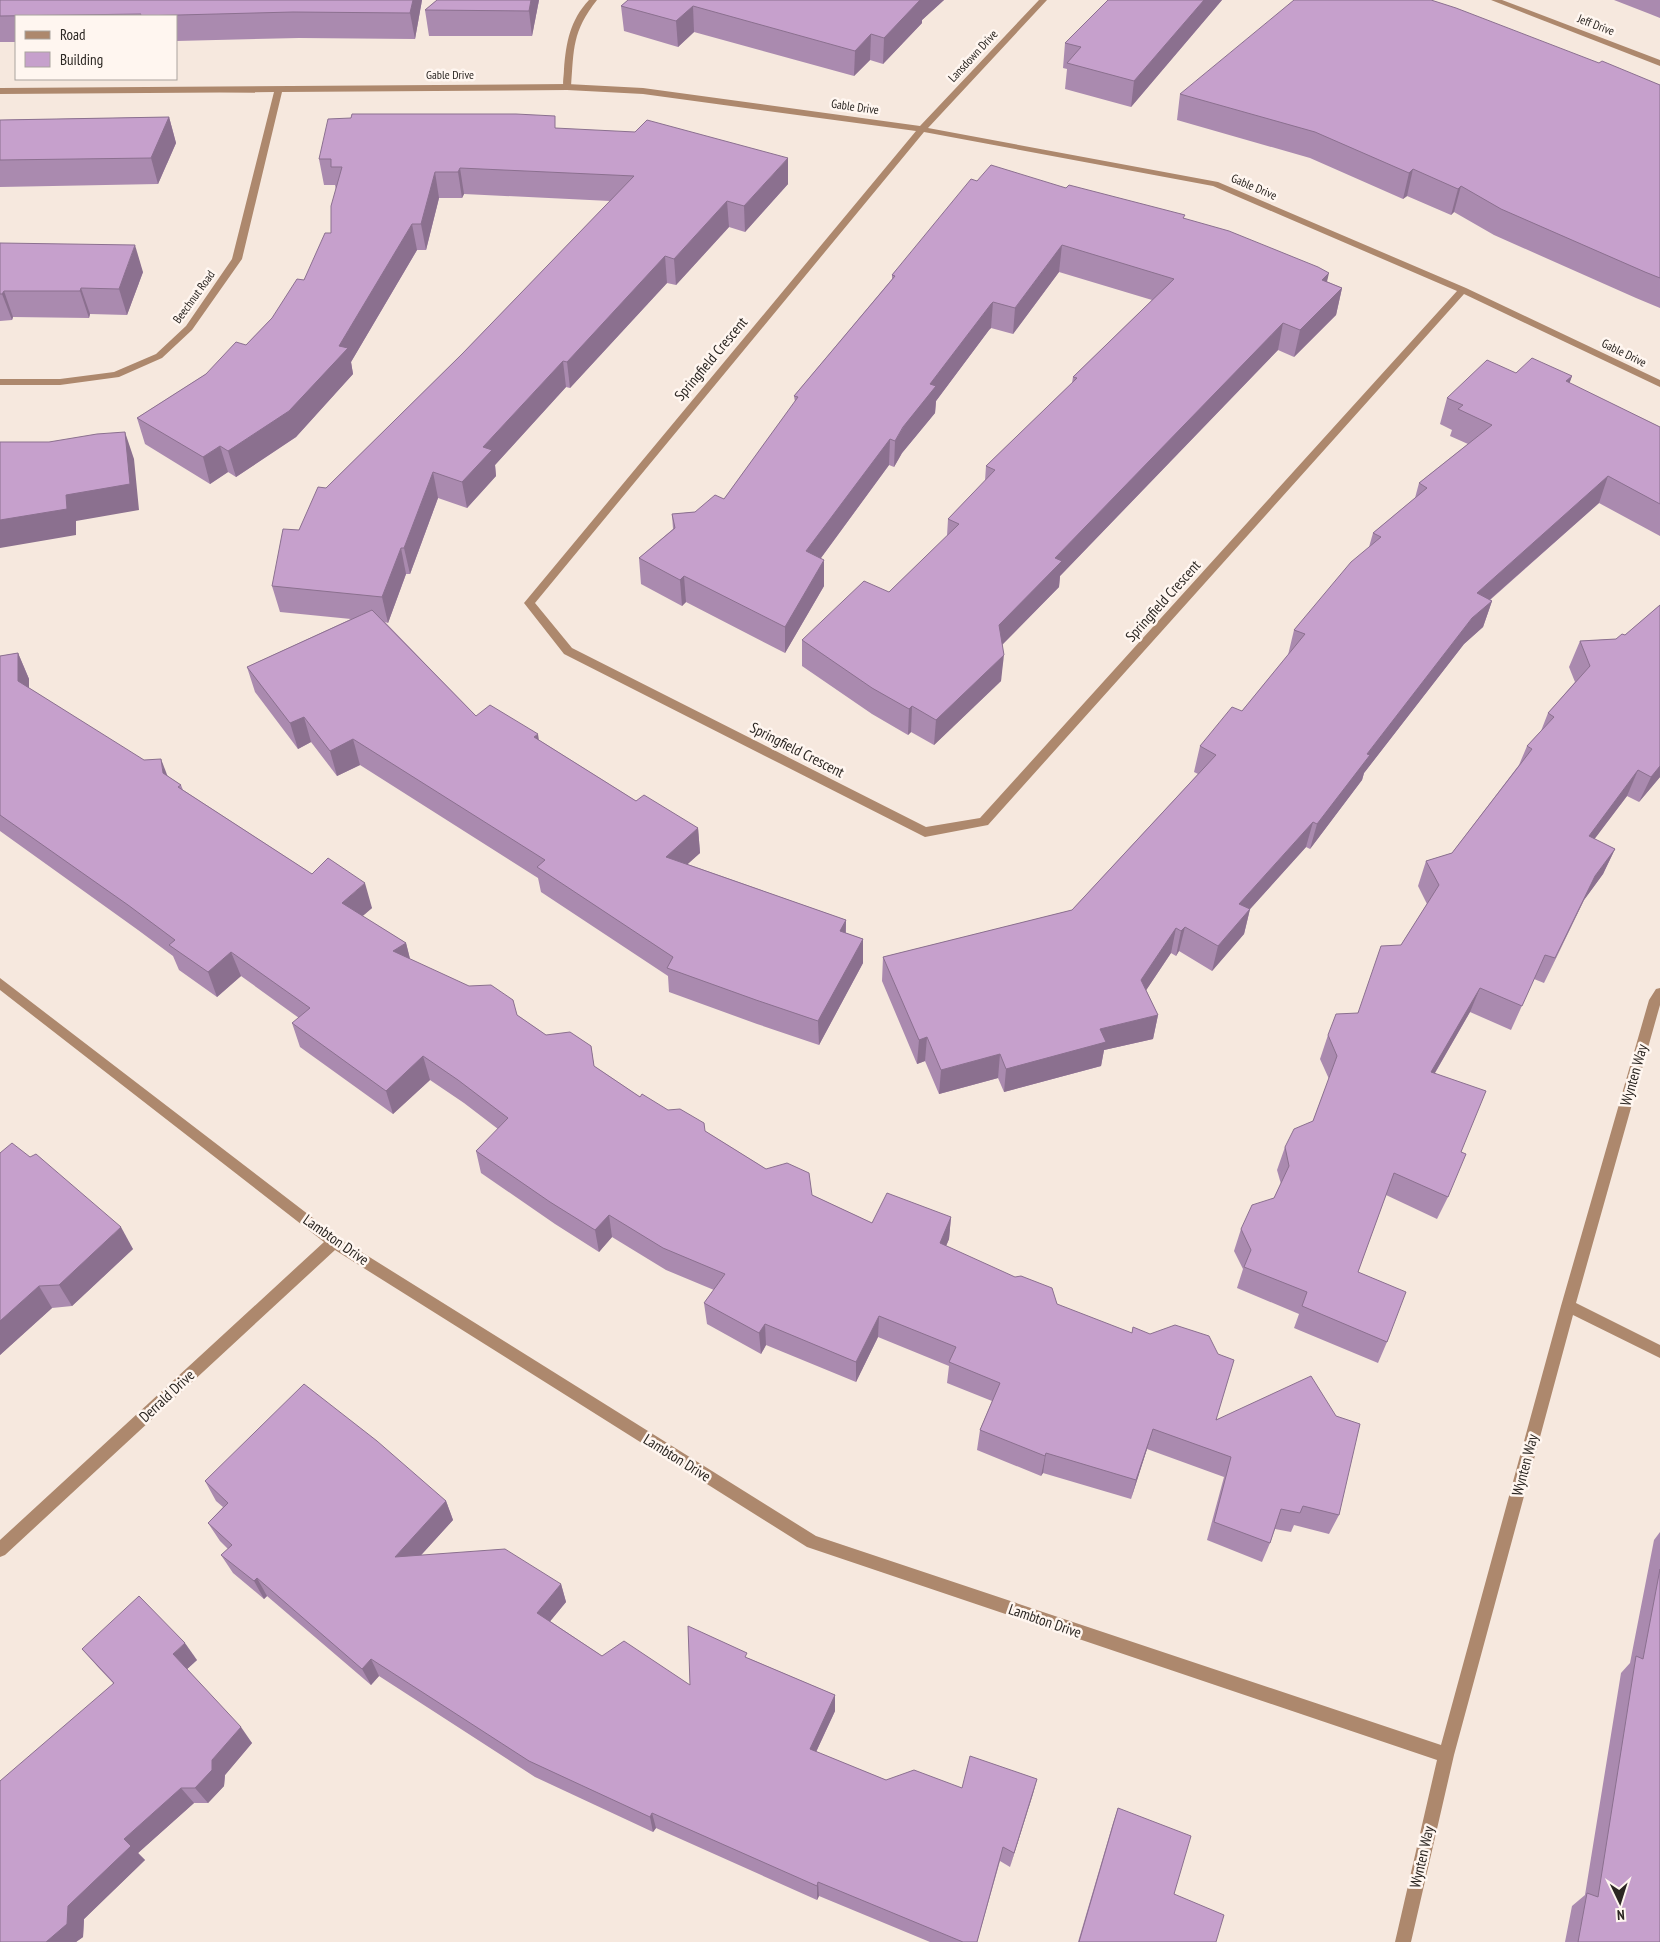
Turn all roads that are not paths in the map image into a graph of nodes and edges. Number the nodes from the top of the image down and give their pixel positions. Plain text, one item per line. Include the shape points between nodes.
1 (593, 0) edge
2 (1043, 0) edge
3 (1495, 0) edge
4 (1660, 63) edge
5 (279, 88) junction
6 (567, 88) junction
7 (0, 91) edge
8 (922, 129) junction
9 (1463, 290) junction
10 (0, 382) edge
11 (1660, 384) edge
12 (0, 983) edge
13 (1660, 992) edge
14 (334, 1242) junction
15 (1568, 1306) junction
16 (1660, 1352) edge
17 (0, 1550) edge
18 (1446, 1755) junction
19 (1403, 1942) edge

1 - 6 street via 582,10 573,28
2 - 8 street, Lansdown Drive
3 - 4 street, Jeff Drive
5 - 6 street, Gable Drive
5 - 7 street, Gable Drive
5 - 10 street, Beechnut Road via 236,259 189,328 158,356 116,375 60,382
6 - 8 street, Gable Drive via 643,91
8 - 9 street, Gable Drive via 1215,184
8 - 9 street, Springfield Crescent via 528,602 568,651 925,832 984,822
9 - 11 street, Gable Drive
12 - 14 street, Lambton Drive
13 - 15 street, Wynten Way via 1655,1000
14 - 17 street, Derrald Drive
14 - 18 street, Lambton Drive via 812,1542
15 - 16 street
15 - 18 street, Wynten Way
18 - 19 street, Wynten Way

